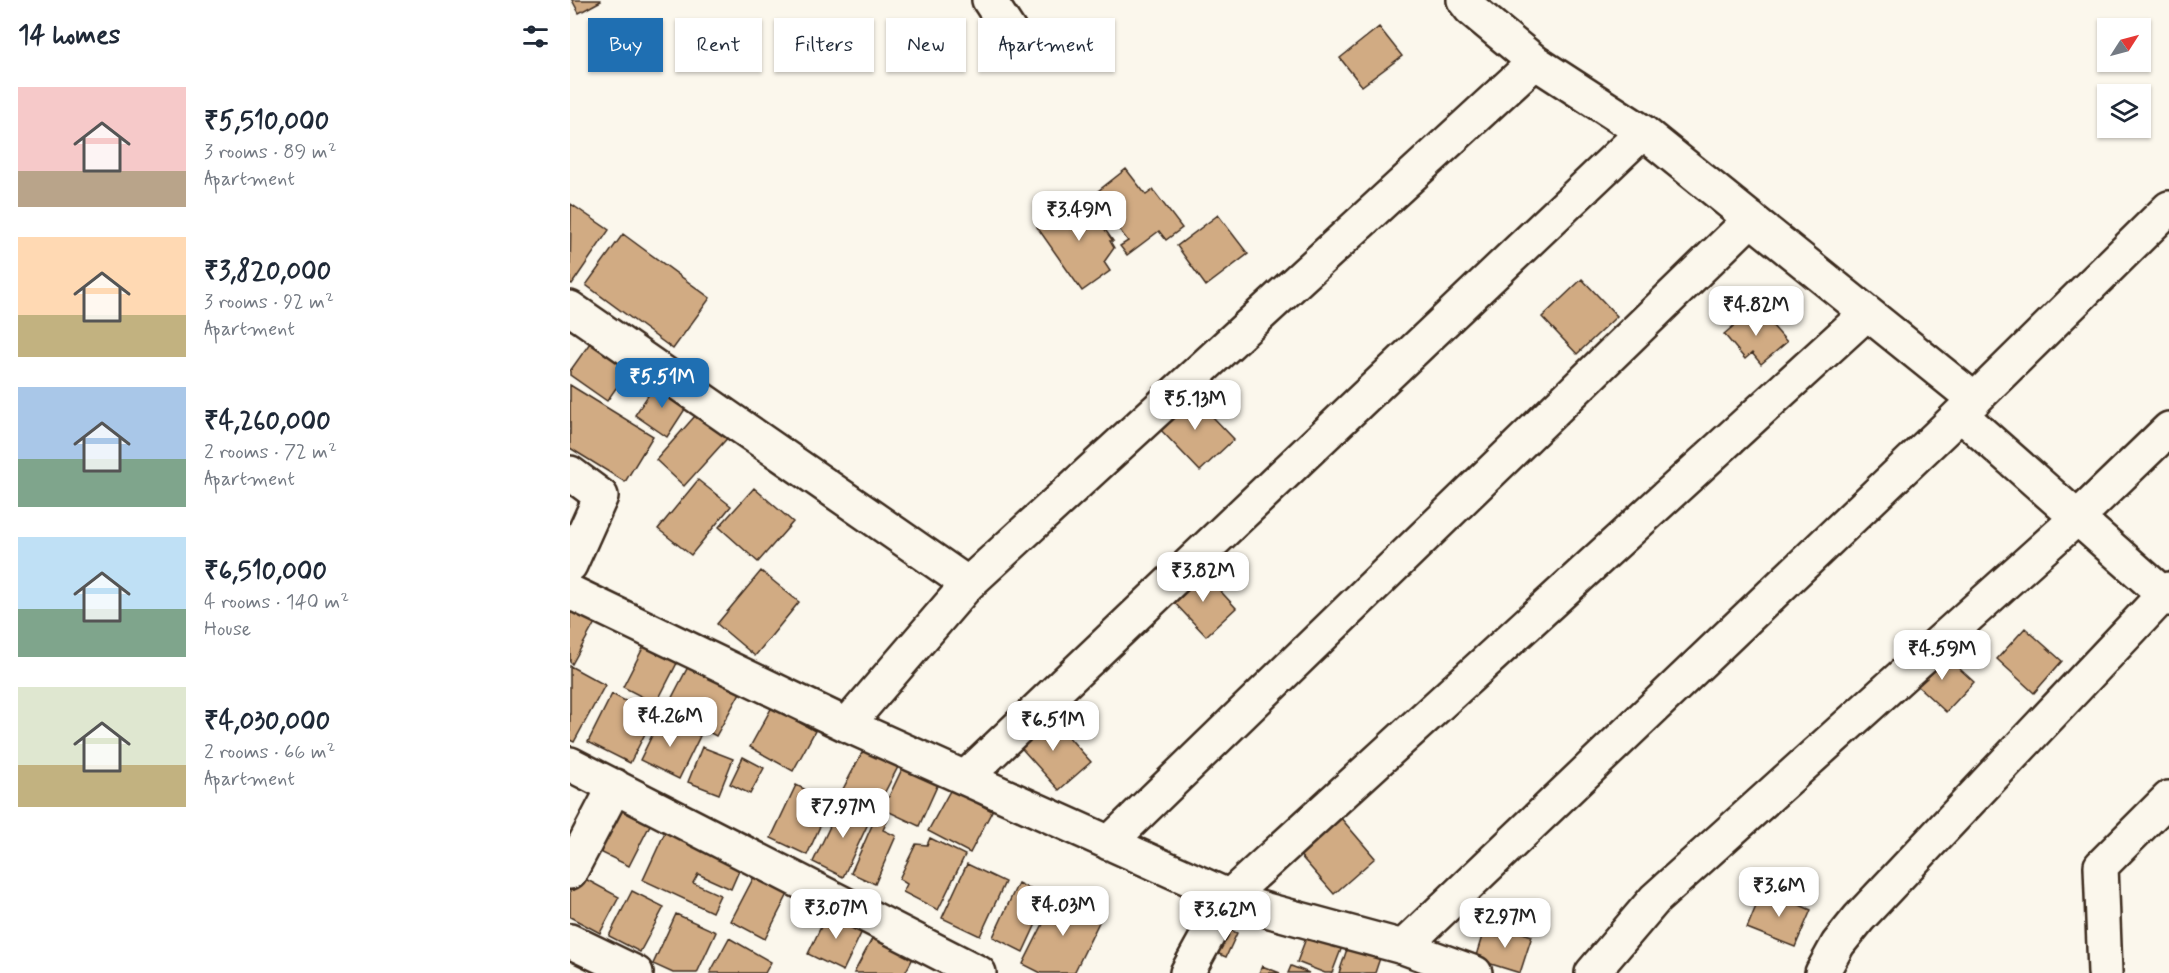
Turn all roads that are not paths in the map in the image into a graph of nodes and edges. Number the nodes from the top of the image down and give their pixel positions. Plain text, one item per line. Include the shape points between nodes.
1 (989, 0) edge
2 (1464, 0) edge
3 (1001, 18) edge
4 (1535, 62) junction
5 (1643, 132) junction
6 (2169, 208) edge
7 (1751, 219) junction
8 (570, 308) edge
9 (1867, 313) junction
10 (1968, 407) junction
11 (2169, 429) edge
12 (570, 473) edge
13 (2077, 518) junction
14 (570, 565) edge
15 (968, 584) junction
16 (570, 592) edge
17 (2167, 594) edge
18 (847, 725) junction
19 (570, 764) edge
20 (965, 778) junction
21 (615, 786) junction
22 (2169, 798) edge
23 (1108, 843) junction
24 (570, 872) edge
25 (1229, 897) junction
26 (570, 941) edge
27 (1403, 947) junction
28 (636, 973) edge
29 (979, 973) edge
30 (1187, 973) edge
31 (1475, 973) edge
32 (1592, 973) edge
33 (1821, 973) edge
34 (2105, 973) edge

1 - 3 street
2 - 4 street
4 - 5 street
4 - 15 street
5 - 7 street
5 - 20 street
6 - 10 street
7 - 9 street
7 - 23 street
8 - 15 street
9 - 10 street
9 - 25 street
10 - 13 street
10 - 27 street
11 - 13 street
12 - 14 street via 601,495
13 - 17 street
13 - 32 street via 1655,899
15 - 18 street
16 - 18 street
17 - 33 street via 1859,918
18 - 20 street
19 - 21 street
20 - 23 street
21 - 24 street
21 - 29 street
22 - 34 street via 2101,866
23 - 25 street
25 - 27 street
25 - 30 street
26 - 28 street
27 - 31 street

